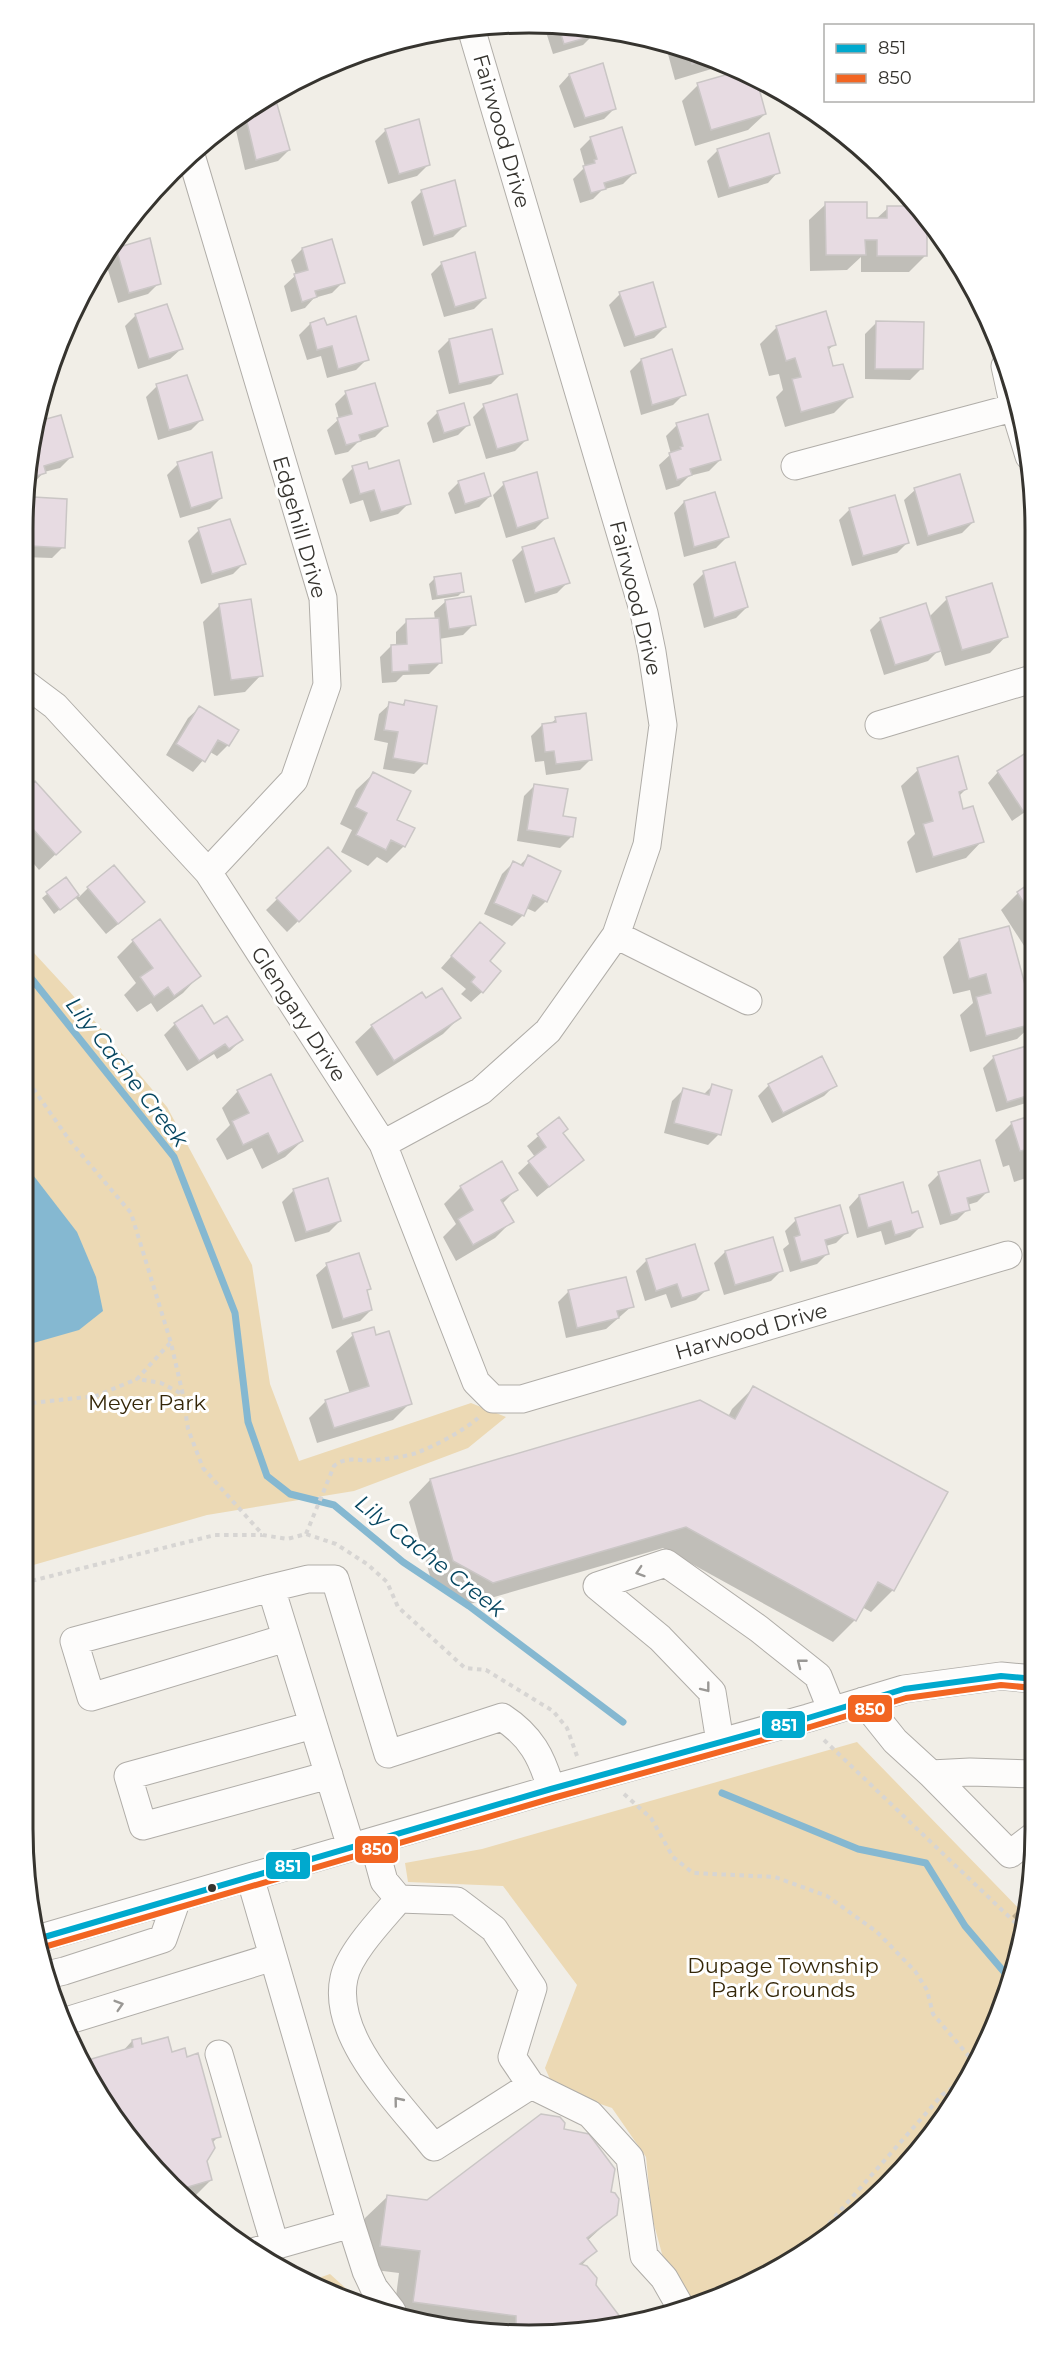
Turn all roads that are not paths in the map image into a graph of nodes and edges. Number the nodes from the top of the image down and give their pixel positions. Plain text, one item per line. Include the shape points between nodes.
1 (473, 36) edge
2 (194, 164) edge
3 (1010, 408) edge
4 (795, 466) dead end
5 (1025, 681) edge
6 (33, 690) edge
7 (879, 725) dead end
8 (208, 872) junction
9 (616, 935) junction
10 (748, 1001) dead end
11 (382, 1144) junction
12 (1008, 1255) dead end
13 (494, 1399) joint
14 (271, 1588) junction
15 (286, 1638) junction
16 (1025, 1678) edge
17 (863, 1701) junction
18 (832, 1711) junction
19 (313, 1725) junction
20 (720, 1742) junction
21 (932, 1774) junction
22 (1025, 1774) edge
23 (329, 1775) junction
24 (551, 1789) junction
25 (1025, 1843) edge
26 (362, 1844) junction
27 (250, 1877) junction
28 (177, 1899) junction
29 (399, 1899) junction
30 (45, 1937) edge
31 (273, 1957) junction
32 (55, 1973) edge
33 (71, 2019) edge
34 (219, 2054) dead end
35 (531, 2085) junction
36 (351, 2224) junction
37 (265, 2248) edge
38 (678, 2302) edge
39 (386, 2304) edge

1 - 9 street, Fairwood Drive via 628,557 652,652 663,725 647,845
2 - 8 street, Edgehill Drive via 322,598 327,686 294,780
3 - 4 street
5 - 7 street
6 - 8 street, Glengary Drive via 56,706
8 - 11 street, Glengary Drive
9 - 10 street
9 - 11 street, Fairwood Drive via 548,1030 481,1091
11 - 13 street, Glengary Drive via 476,1382
12 - 13 street, Harwood Drive via 522,1399
14 - 15 street
14 - 15 street via 75,1641 91,1697
14 - 24 street via 335,1579 388,1755 502,1717 520,1729 544,1763
15 - 19 street
16 - 17 street via 1001,1676 904,1689
17 - 18 street
17 - 21 street via 895,1741
18 - 20 street
18 -> 20 street via 818,1676 666,1563 597,1586 660,1638 712,1692
19 - 23 street
19 - 23 street via 128,1776 142,1826
20 - 24 street
21 - 22 street
21 - 25 street via 1010,1854
23 - 26 street
24 - 26 street
26 - 27 street
26 - 29 street
27 - 28 street
27 - 31 street
28 - 30 street
28 - 32 street via 163,1939
29 - 35 street via 457,1901 494,1929 533,1988 512,2057
35 -> 29 street via 434,2147 364,2059 343,2012 344,1977 360,1946
33 -> 31 street
31 - 36 street
34 - 37 street
35 - 38 street via 590,2114 630,2158 644,2256 664,2278
36 - 37 street
36 - 39 street via 366,2271

